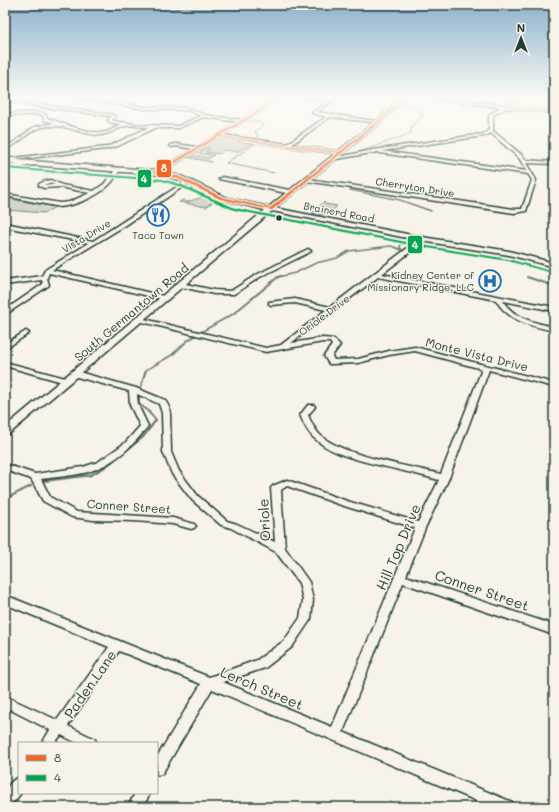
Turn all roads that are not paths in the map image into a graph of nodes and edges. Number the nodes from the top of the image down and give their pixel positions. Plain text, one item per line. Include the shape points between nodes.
1 (26, 135) edge
2 (137, 135) edge
3 (303, 135) edge
4 (362, 135) edge
5 (479, 135) edge
6 (496, 135) edge
7 (217, 136) joint
8 (172, 146) dead end
9 (287, 146) junction
10 (6, 148) edge
11 (198, 148) junction
12 (373, 151) junction
13 (340, 153) junction
14 (333, 160) junction
15 (5, 161) edge
16 (524, 161) junction
17 (554, 163) edge
18 (32, 164) junction
19 (5, 167) edge
20 (118, 170) junction
21 (152, 172) junction
22 (531, 173) junction
23 (222, 179) dead end
24 (308, 180) junction
25 (188, 182) junction
26 (60, 186) dead end
27 (93, 192) junction
28 (292, 192) junction
29 (5, 195) edge
30 (271, 209) junction
31 (5, 225) edge
32 (422, 239) junction
33 (92, 242) junction
34 (308, 251) dead end
35 (544, 262) junction
36 (524, 264) dead end
37 (554, 265) edge
38 (47, 271) junction
39 (378, 275) junction
40 (44, 278) junction
41 (6, 283) edge
42 (181, 285) junction
43 (166, 298) junction
44 (498, 298) junction
45 (271, 303) dead end
46 (331, 309) junction
47 (554, 309) edge
48 (5, 313) edge
49 (140, 320) junction
50 (554, 329) edge
51 (26, 333) dead end
52 (284, 346) junction
53 (5, 347) edge
54 (5, 364) edge
55 (486, 369) junction
56 (76, 374) junction
57 (66, 381) junction
58 (554, 385) edge
59 (133, 390) junction
60 (311, 407) dead end
61 (5, 432) edge
62 (5, 467) edge
63 (35, 477) junction
64 (444, 478) junction
65 (190, 526) dead end
66 (421, 526) junction
67 (280, 549) junction
68 (400, 578) junction
69 (5, 599) edge
70 (554, 630) edge
71 (117, 645) junction
72 (209, 682) junction
73 (5, 701) edge
74 (59, 728) junction
75 (334, 735) junction
76 (49, 742) edge
77 (88, 742) edge
78 (158, 767) edge
79 (18, 785) edge
80 (142, 794) edge
81 (5, 803) edge
82 (135, 807) edge
83 (507, 807) edge

1 - 10 street via 15,145
2 - 15 street via 106,148
3 - 9 street
4 - 13 main road, South Germantown Road
5 - 12 street
6 - 16 street via 518,152
7 - 9 street
7 - 11 street
8 - 11 street
9 - 13 street
11 - 21 street via 165,168
12 - 14 street
12 - 22 street
13 - 14 main road, South Germantown Road
14 - 24 main road, South Germantown Road
15 - 18 main road, Brainerd Road
16 - 17 street
16 - 22 street
18 - 19 street
18 - 20 main road, Brainerd Road
20 - 21 main road, Brainerd Road
20 - 27 street via 106,185
21 - 25 main road, Brainerd Road
22 - 24 street, Cherryton Drive via 534,180 526,207 520,211
23 - 28 main road
24 - 28 main road, South Germantown Road
25 - 30 main road, Brainerd Road via 221,198
25 - 33 street, Vista Drive
26 - 27 street
27 - 29 street via 74,203 60,205
28 - 30 main road, South Germantown Road
30 - 32 main road, Brainerd Road
30 - 42 main road, South Germantown Road
31 - 33 street
32 - 35 main road, Brainerd Road via 509,253
32 - 39 street, Oriole Drive
33 - 38 street, Vista Drive
34 - 42 street via 258,276 232,293
35 - 36 main road
35 - 37 main road, Brainerd Road
38 - 40 street
38 - 43 street
39 - 44 street
39 - 46 street, Oriole Drive
40 - 41 street
40 - 48 street via 46,285
42 - 43 main road, South Germantown Road
43 - 49 main road, South Germantown Road
44 - 47 street
44 - 50 street via 501,305 514,316
45 - 46 street via 288,300
46 - 52 street, Oriole Drive
49 - 52 street, Monte Vista Drive via 266,350
49 - 56 main road, South Germantown Road
51 - 53 street
52 - 55 street, Monte Vista Drive via 332,340 336,345 328,356 332,362 358,361 415,350
54 - 57 street
55 - 58 street, Monte Vista Drive
55 - 64 street, Hill Top Drive
56 - 57 main road, South Germantown Road
56 - 59 street
57 - 61 main road, South Germantown Road
59 - 63 street via 133,403 144,426 128,445 101,464 84,470
59 - 67 street via 162,402 165,407 167,452 175,472 195,498 224,523
60 - 64 street via 304,415 307,425 314,435 326,443 345,453
62 - 63 street
63 - 65 street, Conner Street via 46,499 75,515 172,521
64 - 66 street, Hill Top Drive
66 - 67 street, Oriole via 287,483 276,488
66 - 68 street, Hill Top Drive
67 - 72 street via 304,582 308,600 304,619 288,644 261,664
68 - 70 street, Conner Street
68 - 75 street, Hill Top Drive
69 - 71 street, Lerch Street
71 - 72 street, Lerch Street
71 - 74 street, Paden Lane
72 - 75 street, Lerch Street
72 - 78 street
73 - 74 street
74 - 76 street, Paden Lane
74 - 77 street
75 - 83 street, Lerch Street
79 - 81 street
80 - 82 street

